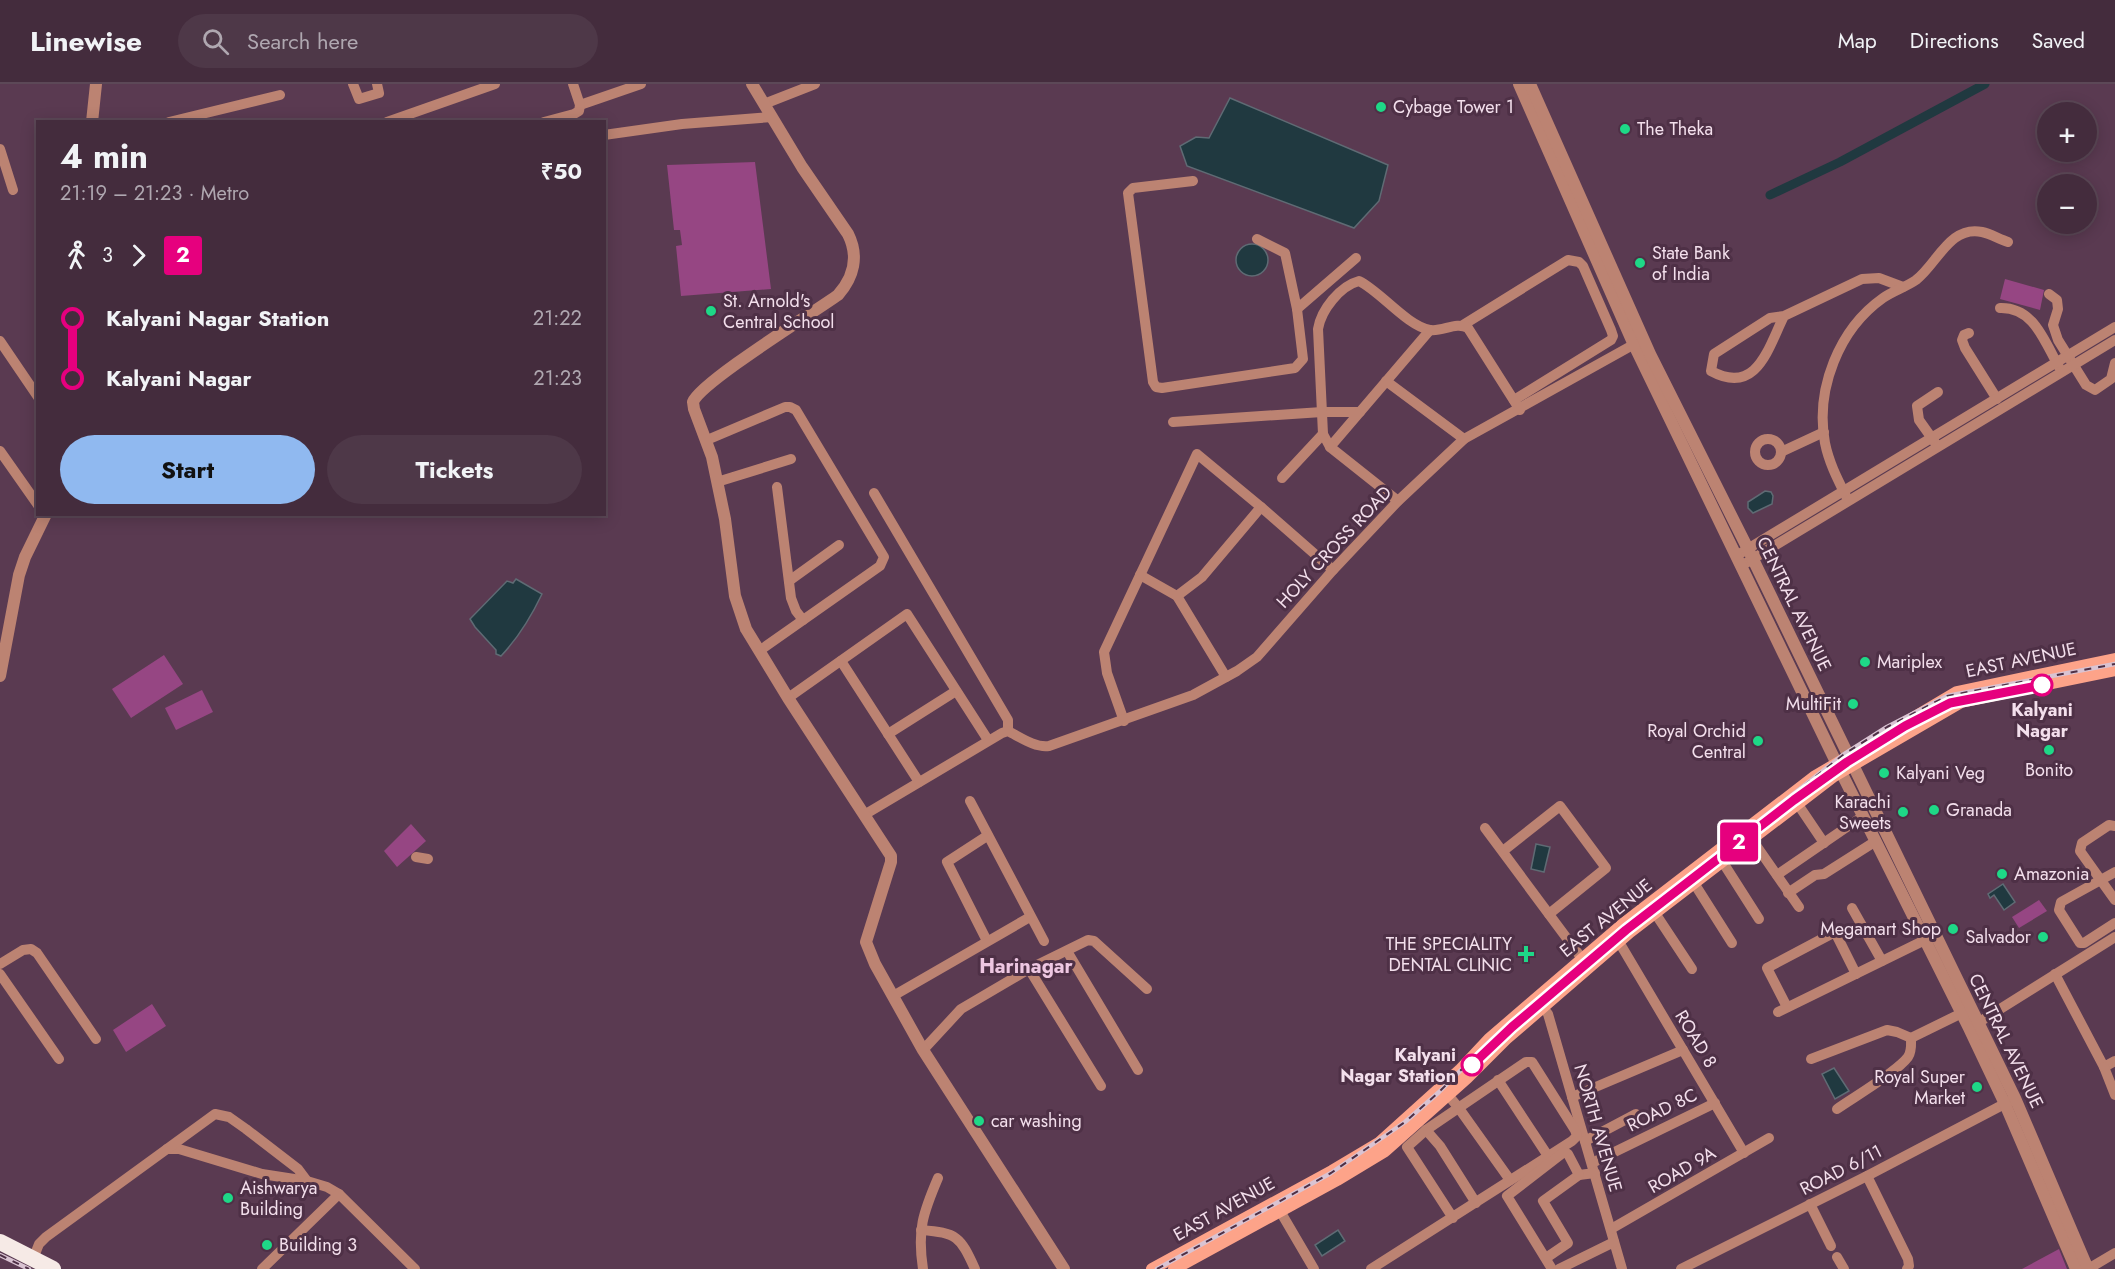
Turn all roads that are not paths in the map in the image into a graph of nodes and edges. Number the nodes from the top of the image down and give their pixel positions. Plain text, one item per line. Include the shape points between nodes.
1 (96, 84) edge
2 (352, 84) edge
3 (377, 84) edge
4 (495, 84) edge
5 (573, 84) edge
6 (641, 84) edge
7 (752, 84) edge
8 (815, 84) edge
9 (1519, 84) edge
10 (1530, 84) edge
11 (790, 88) edge
12 (280, 95) dead end
13 (764, 104) junction
14 (580, 105) junction
15 (772, 117) junction
16 (92, 120) edge
17 (177, 120) edge
18 (393, 120) edge
19 (552, 120) edge
20 (606, 135) edge
21 (0, 149) edge
22 (1553, 149) junction
23 (1193, 181) dead end
24 (13, 190) dead end
25 (1257, 239) dead end
26 (2007, 242) dead end
27 (1356, 258) dead end
28 (1903, 287) junction
29 (2049, 294) dead end
30 (2000, 308) dead end
31 (1297, 309) junction
32 (1784, 316) junction
33 (1463, 325) junction
34 (2115, 327) edge
35 (1430, 330) junction
36 (1969, 333) dead end
37 (2115, 340) edge
38 (0, 341) edge
39 (1639, 342) junction
40 (2070, 361) junction
41 (2115, 363) edge
42 (2059, 367) junction
43 (1386, 381) junction
44 (1938, 392) dead end
45 (36, 395) edge
46 (1997, 399) junction
47 (1514, 400) junction
48 (1520, 410) junction
49 (1322, 412) junction
50 (1360, 412) junction
51 (1173, 422) dead end
52 (1824, 432) junction
53 (1323, 434) junction
54 (707, 440) junction
55 (1464, 440) junction
56 (1935, 442) junction
57 (1330, 447) junction
58 (0, 451) edge
59 (1781, 452) dead end
60 (792, 459) dead end
61 (1282, 478) dead end
62 (717, 482) junction
63 (777, 487) dead end
64 (874, 493) dead end
65 (1846, 496) junction
66 (1398, 501) junction
67 (36, 502) edge
68 (1261, 507) junction
69 (45, 516) edge
70 (839, 544) dead end
71 (1750, 554) junction
72 (1738, 561) junction
73 (1333, 570) junction
74 (1140, 575) junction
75 (789, 581) junction
76 (1177, 596) junction
77 (802, 620) junction
78 (759, 651) junction
79 (2115, 659) edge
80 (841, 660) junction
81 (2115, 670) edge
82 (0, 676) edge
83 (1226, 677) junction
84 (956, 691) junction
85 (788, 698) junction
86 (1124, 721) junction
87 (1008, 731) junction
88 (888, 734) junction
89 (988, 740) junction
90 (1844, 764) junction
91 (919, 782) junction
92 (970, 801) dead end
93 (1797, 803) junction
94 (864, 815) junction
95 (1863, 816) junction
96 (2115, 826) edge
97 (1485, 828) dead end
98 (987, 836) junction
99 (1751, 838) junction
100 (1876, 841) junction
101 (1824, 843) junction
102 (1503, 851) junction
103 (416, 857) dead end
104 (428, 859) dead end
105 (1722, 861) junction
106 (2115, 872) edge
107 (1777, 876) junction
108 (2101, 880) junction
109 (1694, 883) junction
110 (1788, 892) junction
111 (2115, 900) edge
112 (1799, 907) dead end
113 (1852, 908) dead end
114 (1655, 913) junction
115 (1549, 914) junction
116 (1030, 916) junction
117 (1759, 919) dead end
118 (2115, 923) edge
119 (2115, 937) edge
120 (1925, 940) junction
121 (987, 941) junction
122 (1044, 941) dead end
123 (1619, 942) junction
124 (1732, 942) dead end
125 (1067, 951) junction
126 (1583, 960) junction
127 (1882, 961) junction
128 (0, 964) edge
129 (1029, 969) junction
130 (1692, 969) dead end
131 (0, 974) edge
132 (1856, 974) junction
133 (2055, 974) junction
134 (1147, 989) dead end
135 (893, 996) junction
136 (1539, 1003) junction
137 (1962, 1013) junction
138 (1974, 1025) junction
139 (1911, 1038) junction
140 (96, 1039) dead end
141 (923, 1050) junction
142 (1683, 1050) junction
143 (58, 1059) dead end
144 (1811, 1059) dead end
145 (2115, 1061) edge
146 (2104, 1067) junction
147 (1138, 1070) dead end
148 (1498, 1080) junction
149 (1101, 1086) dead end
150 (1444, 1091) junction
151 (2115, 1095) edge
152 (1572, 1097) junction
153 (2010, 1101) junction
154 (1715, 1103) junction
155 (1458, 1107) junction
156 (1837, 1109) dead end
157 (1636, 1114) dead end
158 (1426, 1130) junction
159 (1769, 1138) dead end
160 (1585, 1140) junction
161 (167, 1149) junction
162 (1744, 1153) junction
163 (1548, 1156) junction
164 (1593, 1168) junction
165 (1579, 1175) junction
166 (1867, 1176) junction
167 (938, 1179) dead end
168 (1510, 1180) junction
169 (307, 1181) junction
170 (339, 1194) junction
171 (1476, 1203) junction
172 (1810, 1204) junction
173 (1280, 1211) junction
174 (1453, 1218) junction
175 (1611, 1229) junction
176 (921, 1230) junction
177 (0, 1242) edge
178 (1614, 1242) junction
179 (1830, 1246) dead end
180 (2115, 1253) edge
181 (1837, 1257) dead end
182 (1546, 1258) junction
183 (33, 1259) junction
184 (1573, 1266) edge
185 (53, 1269) edge
186 (262, 1269) edge
187 (415, 1269) edge
188 (923, 1269) edge
189 (975, 1269) edge
190 (1064, 1269) edge
191 (1152, 1269) edge
192 (1174, 1269) edge
193 (1314, 1269) edge
194 (1371, 1269) edge
195 (1552, 1269) edge
196 (1559, 1269) edge
197 (1622, 1269) edge
198 (1681, 1269) edge
199 (1844, 1269) edge
200 (1907, 1269) edge
201 (2076, 1269) edge
202 (2088, 1269) edge

1 - 16 street
2 - 3 street via 359,99 379,93
4 - 18 street
5 - 14 street
6 - 14 street
7 - 13 street
8 - 11 street
9 - 22 street, CENTRAL AVENUE
10 - 22 street, CENTRAL AVENUE
11 - 13 street
12 - 17 street
13 - 15 street
14 - 19 street via 574,114
15 - 20 street
15 - 54 street via 848,234 855,256 853,267 838,295 728,370 695,398 694,409
21 - 24 street
22 - 39 street, CENTRAL AVENUE
23 - 31 street via 1133,188 1128,193 1156,387 1295,368 1303,360
25 - 31 street via 1285,253
26 - 28 street via 1970,230 1956,236 1916,280
27 - 31 street
28 - 32 street via 1879,278 1862,279
28 - 52 street via 1883,298 1847,334 1825,391
29 - 40 street via 2057,300 2053,325
30 - 42 street via 2022,311 2030,318
32 - 32 street via 1770,318 1714,354 1711,371 1722,377 1742,378 1756,369
33 - 35 street
33 - 47 street
33 - 47 street via 1568,260 1583,266 1611,330 1611,340
34 - 40 street
35 - 43 street
35 - 49 street via 1366,284 1359,281 1347,285 1319,321
36 - 46 street via 1962,340 1965,348
37 - 40 street
38 - 45 street
39 - 48 street, HOLY CROSS ROAD
39 - 71 street, CENTRAL AVENUE
39 - 72 street, CENTRAL AVENUE
40 - 41 street via 2086,385 2095,390 2111,380
40 - 42 street
42 - 46 street
42 - 56 street
43 - 50 street
43 - 55 street
44 - 56 street via 1917,406 1920,420
46 - 56 street
47 - 48 street
48 - 55 street, HOLY CROSS ROAD
49 - 50 street
49 - 51 street
49 - 53 street
50 - 57 street
52 - 59 street
52 - 65 street via 1831,466
53 - 57 street
53 - 61 street
54 - 62 street
54 - 77 street via 790,407 882,551 880,566
55 - 66 street, HOLY CROSS ROAD
56 - 65 street
57 - 66 street
58 - 67 street
60 - 62 street
62 - 78 street via 735,596
63 - 75 street
64 - 87 street via 1008,720
65 - 71 street
66 - 73 street, HOLY CROSS ROAD
68 - 73 street
68 - 74 street via 1197,454
68 - 76 street via 1202,577
69 - 82 street via 19,575
70 - 75 street
71 - 72 street
71 - 90 street, CENTRAL AVENUE
72 - 90 street, CENTRAL AVENUE
73 - 83 street, HOLY CROSS ROAD via 1257,657
74 - 76 street
74 - 86 street via 1104,652
75 - 77 street via 793,606
76 - 83 street
77 - 78 street
78 - 85 street
79 - 90 main road, EAST AVENUE via 1957,692
80 - 84 street via 907,614
80 - 85 street
80 - 88 street
81 - 90 main road, EAST AVENUE via 1969,699
83 - 86 street, HOLY CROSS ROAD via 1193,695
84 - 88 street
84 - 89 street
85 - 94 street
86 - 87 street, HOLY CROSS ROAD via 1043,747
87 - 89 street
88 - 91 street
89 - 91 street
90 - 93 main road, EAST AVENUE
90 - 95 street, CENTRAL AVENUE
90 - 126 main road, EAST AVENUE via 1814,777 1623,924
90 - 138 street, CENTRAL AVENUE
91 - 94 street
92 - 98 street
93 - 99 main road, EAST AVENUE
93 - 101 street
94 - 135 street via 891,856 867,942
95 - 100 street, CENTRAL AVENUE
95 - 101 street
96 - 108 street via 2109,825 2080,847
97 - 102 street
98 - 116 street
98 - 121 street via 947,862
99 - 105 main road, EAST AVENUE
99 - 107 street
100 - 110 street
100 - 120 street, CENTRAL AVENUE
101 - 107 street
102 - 115 street
102 - 115 street via 1560,806 1606,868
103 - 104 street
105 - 109 main road, EAST AVENUE
105 - 117 street
106 - 108 street
107 - 110 street
108 - 111 street
108 - 118 street via 2061,902 2059,910 2080,944
109 - 114 main road, EAST AVENUE
109 - 124 street
110 - 112 street
113 - 127 street
114 - 123 main road, EAST AVENUE
114 - 130 street
115 - 126 street
116 - 121 street
116 - 122 street
119 - 133 street
120 - 127 street
120 - 137 street, CENTRAL AVENUE
121 - 135 street
123 - 136 main road, EAST AVENUE
123 - 142 street, ROAD 8
125 - 129 street
125 - 134 street via 1091,939
125 - 147 street
126 - 136 main road, EAST AVENUE
127 - 132 street
128 - 140 street via 23,950 37,953
129 - 141 street via 961,1009
129 - 149 street
131 - 143 street
132 - 132 street via 1782,1010 1767,968 1835,932
133 - 138 street
133 - 146 street
135 - 141 street
136 - 150 main road, EAST AVENUE via 1489,1039
136 - 152 street, NORTH AVENUE via 1548,1014
137 - 138 street, CENTRAL AVENUE
137 - 139 street
138 - 153 street, CENTRAL AVENUE
139 - 144 street via 1887,1030
139 - 156 street via 1908,1056
141 - 190 street
142 - 152 street
142 - 154 street, ROAD 8
145 - 146 street
146 - 151 street
148 - 155 street
148 - 163 street
148 - 163 street via 1526,1062 1536,1065 1577,1136
150 - 155 street
150 - 173 main road, EAST AVENUE via 1385,1151
150 - 191 main road, EAST AVENUE via 1360,1155
152 - 160 street, NORTH AVENUE
153 - 166 street, ROAD 6/11
153 - 201 street, CENTRAL AVENUE
153 - 202 street, CENTRAL AVENUE
154 - 162 street, ROAD 8
154 - 164 street, ROAD 8C
155 - 158 street
155 - 168 street
157 - 160 street
158 - 171 street
158 - 174 street via 1407,1147
159 - 162 street, ROAD 9A
160 - 164 street, NORTH AVENUE
161 - 169 street via 179,1149 262,1174
161 - 169 street via 215,1114 222,1114 298,1169
161 - 183 street via 46,1237
162 - 175 street, ROAD 9A
163 - 168 street
164 - 165 street, ROAD 8C
164 - 175 street, NORTH AVENUE
165 - 182 street via 1543,1201 1568,1243
165 - 182 street via 1564,1152 1507,1197
166 - 172 street, ROAD 6/11
166 - 200 street via 1908,1259
167 - 176 street via 923,1214
168 - 171 street
169 - 170 street
170 - 186 street
170 - 187 street
171 - 174 street
172 - 179 street
172 - 198 street, ROAD 6/11
173 - 192 main road, EAST AVENUE
173 - 193 street
174 - 194 street
175 - 178 street, NORTH AVENUE
176 - 188 street
176 - 189 street via 946,1232 958,1239
177 - 183 highway
178 - 184 street
178 - 197 street, NORTH AVENUE
180 - 202 street
181 - 199 street
182 - 195 street
183 - 185 highway
184 - 196 street

